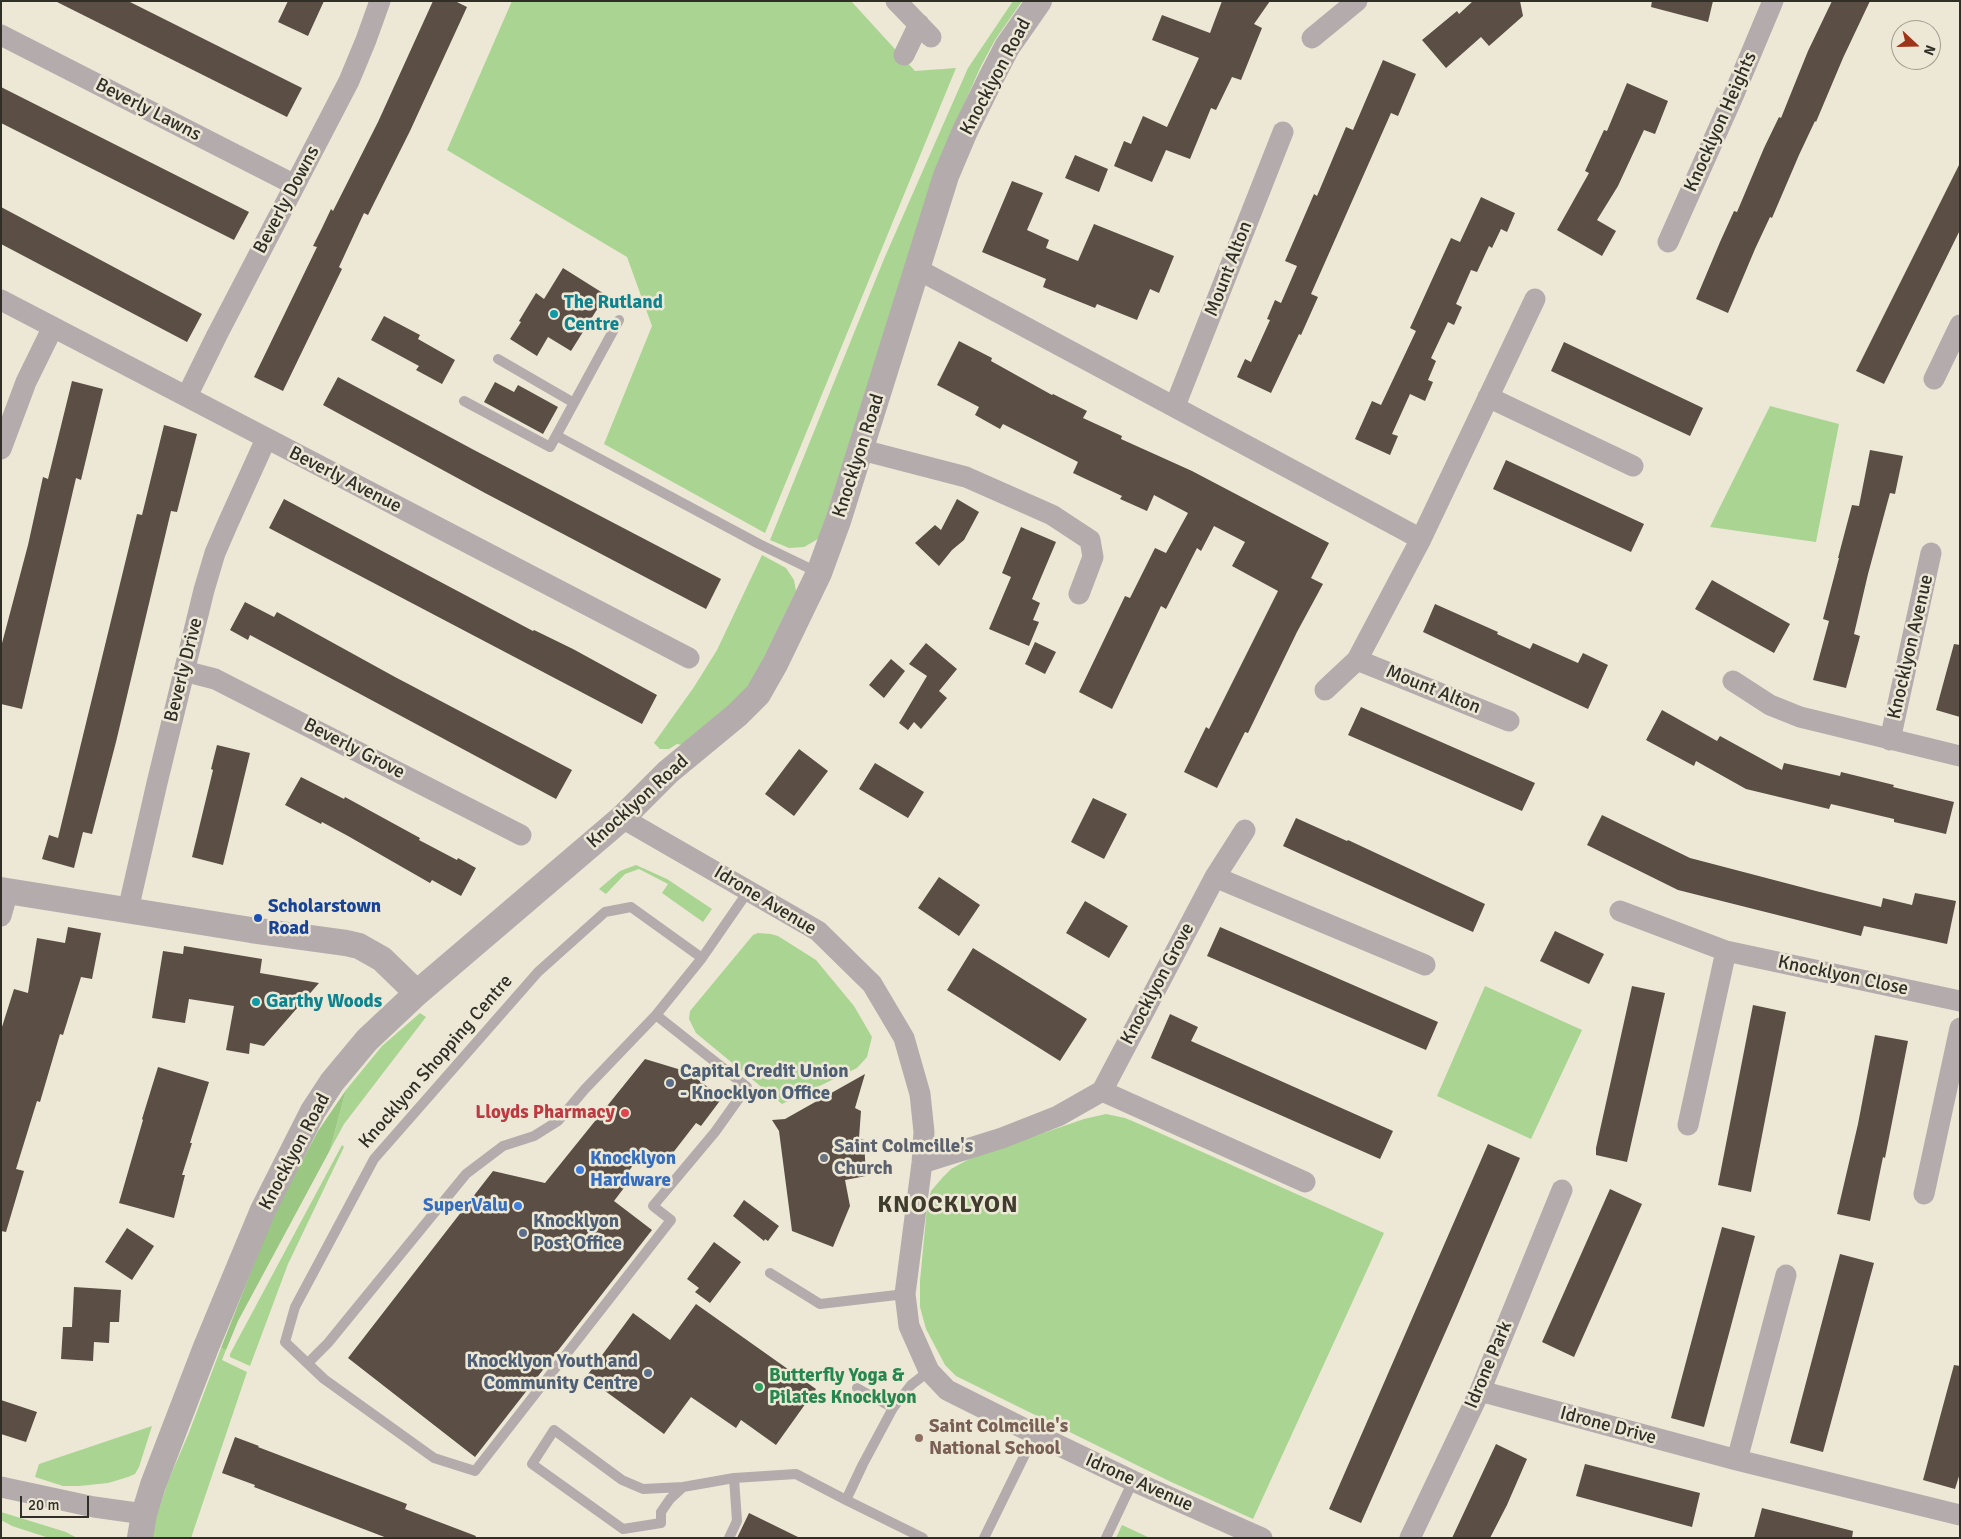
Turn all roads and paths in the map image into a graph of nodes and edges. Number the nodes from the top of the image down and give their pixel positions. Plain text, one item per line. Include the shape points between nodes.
1 (380, 1) edge
2 (896, 1) edge
3 (1039, 1) edge
4 (1357, 1) edge
5 (1773, 1) edge
6 (1, 35) edge
7 (1312, 38) dead end
8 (904, 55) dead end
9 (1283, 132) dead end
10 (295, 185) junction
11 (1668, 242) dead end
12 (917, 269) junction
13 (1535, 299) dead end
14 (1, 300) edge
15 (618, 320) dead end
16 (1960, 325) edge
17 (53, 327) junction
18 (498, 359) dead end
19 (1934, 379) dead end
20 (187, 396) junction
21 (1488, 397) junction
22 (464, 401) dead end
23 (574, 403) junction
24 (1175, 406) junction
25 (557, 436) junction
26 (266, 439) junction
27 (1, 449) edge
28 (862, 450) junction
29 (1633, 466) dead end
30 (1421, 539) junction
31 (1932, 554) dead end
32 (819, 573) junction
33 (1079, 594) dead end
34 (689, 658) dead end
35 (1357, 660) junction
36 (184, 671) junction
37 (1733, 681) dead end
38 (1325, 690) dead end
39 (1509, 721) dead end
40 (1890, 740) junction
41 (1960, 756) edge
42 (622, 818) junction
43 (1245, 830) dead end
44 (521, 835) dead end
45 (1215, 876) junction
46 (748, 890) junction
47 (3, 899) edge
48 (128, 910) junction
49 (1620, 911) dead end
50 (1726, 951) junction
51 (702, 958) junction
52 (1425, 965) dead end
53 (417, 993) junction
54 (1960, 1001) edge
55 (656, 1015) junction
56 (1960, 1028) edge
57 (1102, 1091) junction
58 (1688, 1125) dead end
59 (922, 1163) junction
60 (1305, 1182) dead end
61 (1562, 1190) dead end
62 (1924, 1194) dead end
63 (770, 1273) dead end
64 (1786, 1274) dead end
65 (905, 1294) junction
66 (308, 1363) junction
67 (929, 1370) junction
68 (857, 1388) dead end
69 (1480, 1391) junction
70 (893, 1408) junction
71 (1035, 1434) junction
72 (1736, 1460) junction
73 (734, 1478) junction
74 (1133, 1481) junction
75 (1, 1486) edge
76 (683, 1487) junction
77 (846, 1500) junction
78 (1960, 1515) edge
79 (142, 1526) edge
80 (729, 1538) edge
81 (923, 1538) edge
82 (984, 1538) edge
83 (1106, 1538) edge
84 (1262, 1538) edge
85 (1410, 1538) edge

1 - 10 street, Beverly Downs via 349,81
2 - 8 street via 925,31
3 - 12 street, Knocklyon Road via 1007,47 965,131 946,176
4 - 7 street
5 - 11 street, Knocklyon Heights
6 - 10 street, Beverly Lawns
9 - 24 street, Mount Alton
10 - 20 street, Beverly Downs
12 - 24 street
12 - 28 street, Knocklyon Road
13 - 21 street
14 - 17 street, Beverly Avenue
15 - 23 lane
16 - 19 street
17 - 20 street, Beverly Avenue
17 - 27 street via 26,382
18 - 23 lane
20 - 26 street, Beverly Avenue
21 - 29 street
21 - 30 street
22 - 25 lane via 550,447
23 - 25 lane
24 - 30 street
25 - 32 lane
26 - 34 street, Beverly Avenue
26 - 36 street, Beverly Drive via 215,554
28 - 32 street, Knocklyon Road
28 - 33 street via 966,477 1052,515 1090,540 1093,557
30 - 35 street
31 - 40 street, Knocklyon Avenue
32 - 42 street, Knocklyon Road via 758,694 668,772
35 - 38 street
35 - 39 street, Mount Alton
36 - 44 street, Beverly Grove via 215,679
36 - 48 street, Beverly Drive
37 - 40 street, Knocklyon Avenue via 1770,705 1800,717
40 - 41 street, Knocklyon Avenue
42 - 46 street, Idrone Avenue
42 - 53 street, Knocklyon Road
43 - 45 street, Knocklyon Grove
45 - 52 street
45 - 57 street, Knocklyon Grove
46 - 51 lane
46 - 59 street, Idrone Avenue via 818,931 872,984 904,1038 920,1094 924,1132
47 - 48 street
48 - 53 street via 360,946 382,960
49 - 50 street, Knocklyon Close
50 - 54 street, Knocklyon Close
50 - 58 street
51 - 55 lane
51 - 66 lane, Knocklyon Shopping Centre via 631,907 605,912 538,972 374,1159 295,1307 285,1342
53 - 79 street, Knocklyon Road via 367,1040 332,1082 282,1170 206,1347 153,1486
55 - 66 lane via 558,1121 534,1136 503,1146 466,1174 328,1343
55 - 66 lane via 747,1087 715,1132 652,1206 671,1220 475,1471 434,1458 324,1379
56 - 62 street
57 - 59 street via 1058,1116 1002,1138
57 - 60 street
59 - 65 street, Idrone Avenue
61 - 69 street, Idrone Park
63 - 65 lane via 820,1304
64 - 72 street
65 - 67 street, Idrone Avenue via 909,1326
67 - 70 lane via 911,1385
67 - 71 street, Idrone Avenue via 947,1390
68 - 70 lane
69 - 72 street, Idrone Drive
69 - 85 street, Idrone Park
70 - 77 lane
71 - 74 street, Idrone Avenue
71 - 82 lane
72 - 78 street, Idrone Drive
73 - 76 lane
73 - 77 lane via 796,1474
73 - 80 lane via 736,1522
74 - 83 lane
74 - 84 street, Idrone Avenue
75 - 79 street via 94,1507
76 - 76 lane via 662,1512 661,1523 623,1529 532,1464 554,1430 622,1480 642,1489
77 - 81 lane

